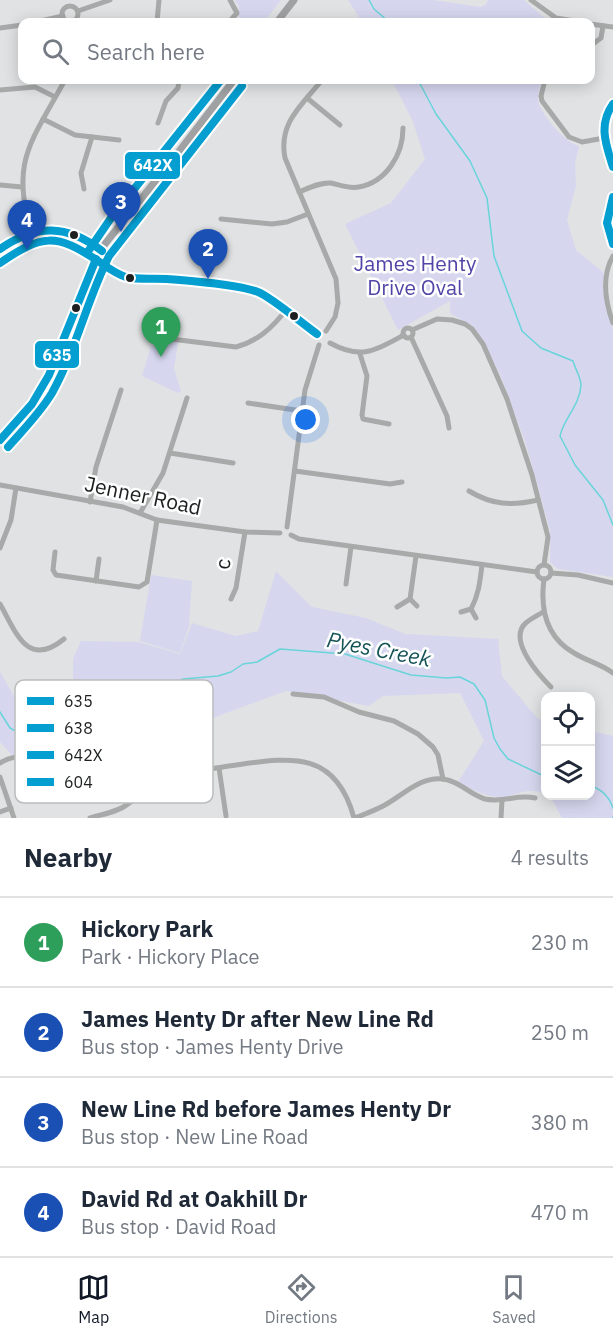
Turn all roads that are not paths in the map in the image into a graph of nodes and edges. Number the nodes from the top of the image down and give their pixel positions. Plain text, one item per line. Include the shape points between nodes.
1 (64, 0) edge
2 (110, 0) edge
3 (159, 0) edge
4 (230, 0) edge
5 (294, 0) edge
6 (533, 0) edge
7 (67, 7) junction
8 (78, 11) junction
9 (63, 16) joint
10 (54, 18) edge
11 (77, 18) edge
12 (157, 18) edge
13 (233, 18) edge
14 (280, 18) edge
15 (556, 18) edge
16 (595, 25) edge
17 (18, 26) edge
18 (603, 26) junction
19 (613, 27) edge
20 (0, 28) edge
21 (595, 43) edge
22 (63, 84) edge
23 (178, 84) edge
24 (231, 84) edge
25 (319, 84) edge
26 (544, 84) edge
27 (0, 90) edge
28 (56, 97) junction
29 (307, 98) junction
30 (613, 104) edge
31 (43, 119) junction
32 (158, 123) dead end
33 (340, 124) dead end
34 (403, 128) dead end
35 (92, 137) junction
36 (604, 138) junction
37 (119, 140) dead end
38 (613, 167) edge
39 (0, 185) edge
40 (22, 187) junction
41 (84, 189) dead end
42 (300, 192) junction
43 (613, 197) edge
44 (308, 214) junction
45 (221, 219) dead end
46 (34, 243) junction
47 (613, 244) edge
48 (613, 256) edge
49 (96, 258) junction
50 (0, 263) edge
51 (286, 310) junction
52 (613, 323) edge
53 (412, 330) junction
54 (326, 331) junction
55 (317, 334) junction
56 (404, 335) junction
57 (154, 337) dead end
58 (411, 337) junction
59 (330, 343) junction
60 (319, 345) junction
61 (360, 354) junction
62 (121, 390) dead end
63 (187, 398) dead end
64 (248, 404) dead end
65 (303, 411) junction
66 (389, 424) dead end
67 (449, 428) dead end
68 (0, 440) edge
69 (170, 453) junction
70 (233, 463) dead end
71 (295, 471) junction
72 (402, 482) dead end
73 (0, 485) edge
74 (16, 488) junction
75 (469, 491) dead end
76 (538, 500) junction
77 (90, 501) junction
78 (140, 513) junction
79 (156, 520) junction
80 (287, 527) junction
81 (244, 532) junction
82 (280, 534) junction
83 (291, 535) junction
84 (351, 547) junction
85 (0, 548) edge
86 (55, 552) dead end
87 (416, 556) junction
88 (99, 559) dead end
89 (482, 565) junction
90 (544, 565) junction
91 (537, 572) junction
92 (551, 573) junction
93 (544, 579) junction
94 (96, 581) junction
95 (613, 583) edge
96 (346, 584) dead end
97 (231, 599) dead end
98 (410, 599) junction
99 (0, 604) edge
100 (417, 606) dead end
101 (397, 607) dead end
102 (471, 609) junction
103 (461, 612) dead end
104 (543, 612) junction
105 (476, 618) dead end
106 (64, 639) dead end
107 (613, 672) edge
108 (551, 687) dead end
109 (293, 694) dead end
110 (15, 757) edge
111 (0, 763) edge
112 (219, 768) junction
113 (213, 769) edge
114 (0, 777) edge
115 (443, 779) junction
116 (535, 798) dead end
117 (502, 800) junction
118 (130, 803) edge
119 (11, 808) junction
120 (0, 812) edge
121 (226, 816) dead end
122 (14, 818) edge
123 (90, 818) edge
124 (355, 818) edge
125 (501, 818) edge

1 - 7 street
2 - 8 street
3 - 12 street
4 - 13 street via 237,13
5 - 14 main road
6 - 15 street
7 - 8 street
7 - 9 street
8 - 11 street
9 - 10 street
16 - 18 street
17 - 20 street
18 - 19 street
18 - 21 street via 601,38
22 - 28 street
23 - 32 street via 166,101
24 - 49 main road
25 - 29 street
26 - 36 street via 542,101 569,137 582,142
27 - 28 street via 35,87
28 - 31 street
29 - 33 street
29 - 42 street via 289,121 283,139 285,158
30 - 36 street via 605,117
31 - 35 street via 75,135
31 - 40 street via 24,158
34 - 42 street via 403,140 392,166 373,182 357,188 324,183
35 - 37 street
35 - 41 street via 81,173
36 - 38 street
39 - 40 street
40 - 46 street
42 - 44 street
43 - 47 street via 607,223
44 - 45 street via 272,224
44 - 54 street via 339,292 335,317
46 - 49 street via 63,241
46 - 50 street
48 - 52 street via 604,280
49 - 51 street via 127,277 253,290
49 - 68 main road via 42,389
51 - 55 street
51 - 57 street via 262,335 236,347
53 - 56 street via 406,328
53 - 58 street
53 - 76 street via 429,321 445,319 465,324 478,336 507,399
54 - 55 street
54 - 59 street via 331,336
55 - 60 street
56 - 58 street
56 - 61 street
58 - 67 street
59 - 60 street
59 - 61 street
60 - 65 street via 305,390
61 - 66 street via 366,376 363,419
62 - 77 street via 96,468
63 - 69 street
64 - 65 street
65 - 71 street
69 - 70 street
69 - 78 street
71 - 72 street via 390,484
71 - 80 street
73 - 74 street, Jenner Road
74 - 77 street, Jenner Road
74 - 85 street via 11,520
75 - 76 street via 494,502 518,504
76 - 90 street via 548,537
77 - 78 street, Jenner Road
78 - 79 street, Jenner Road
79 - 81 street, Jenner Road
79 - 94 street via 147,582 140,587
80 - 82 street
80 - 83 street
81 - 82 street, Jenner Road
81 - 97 street, c via 237,588
82 - 83 street via 285,538
83 - 84 street
84 - 87 street
84 - 96 street
86 - 94 street via 56,575
87 - 89 street
87 - 98 street
88 - 94 street
89 - 91 street
89 - 102 street via 479,593
90 - 91 street
90 - 92 street
91 - 93 street
92 - 93 street
92 - 95 street
93 - 104 street
98 - 100 street
98 - 101 street
99 - 106 street via 23,644 32,650 49,650
102 - 103 street
102 - 105 street
104 - 107 street via 561,643
104 - 108 street via 524,624 520,636 537,674
109 - 115 street via 324,697 394,721 418,734 438,755
110 - 111 street
112 - 113 street
112 - 121 street
112 - 124 street via 280,759 313,765 339,784
114 - 119 street
115 - 117 street via 485,799
115 - 124 street via 423,782
116 - 117 street via 523,795
117 - 125 street
118 - 123 street
119 - 120 street
119 - 122 street

